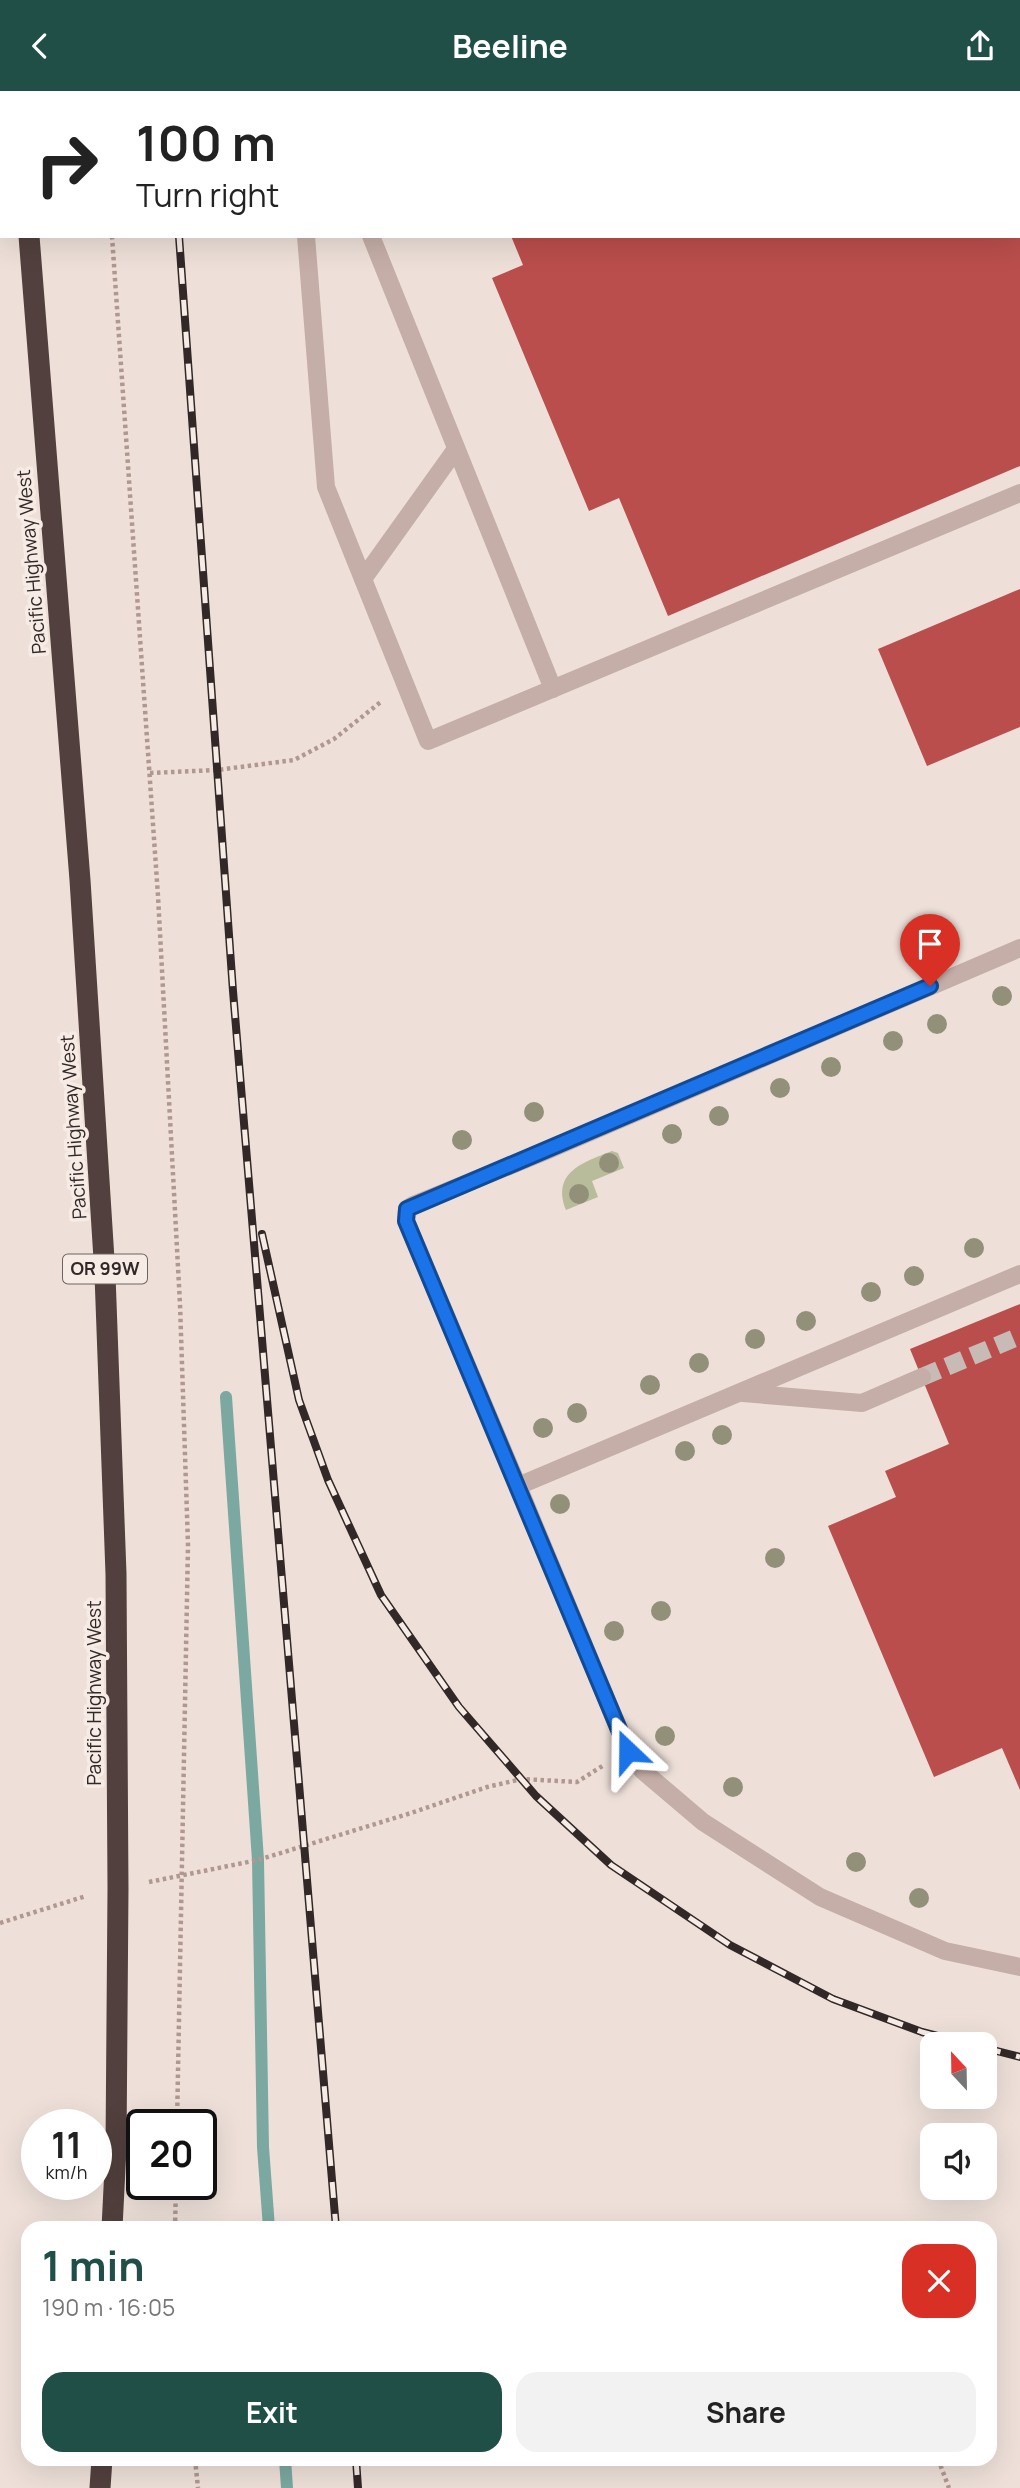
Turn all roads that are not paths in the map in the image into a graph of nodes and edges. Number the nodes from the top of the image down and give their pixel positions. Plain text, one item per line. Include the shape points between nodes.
1 (29, 238) edge
2 (306, 238) edge
3 (372, 238) edge
4 (456, 449) junction
5 (1020, 493) edge
6 (363, 579) junction
7 (552, 689) junction
8 (1020, 948) edge
9 (1020, 1275) edge
10 (922, 1377) tunnel mouth
11 (740, 1393) junction
12 (518, 1486) junction
13 (1020, 1967) edge
14 (113, 2221) edge
15 (102, 2466) edge
16 (100, 2488) edge

1 - 14 highway, Pacific Highway West / OR 99W via 80,880 105,1275 116,1574
2 - 6 lane via 326,487
3 - 4 lane
4 - 6 lane
4 - 7 lane
5 - 7 lane
6 - 7 lane via 428,741
8 - 12 lane via 407,1209 406,1221
9 - 11 lane
10 - 11 lane via 862,1403
11 - 12 lane
12 - 13 lane via 628,1751 643,1771 703,1822 820,1897 945,1951
15 - 16 highway

